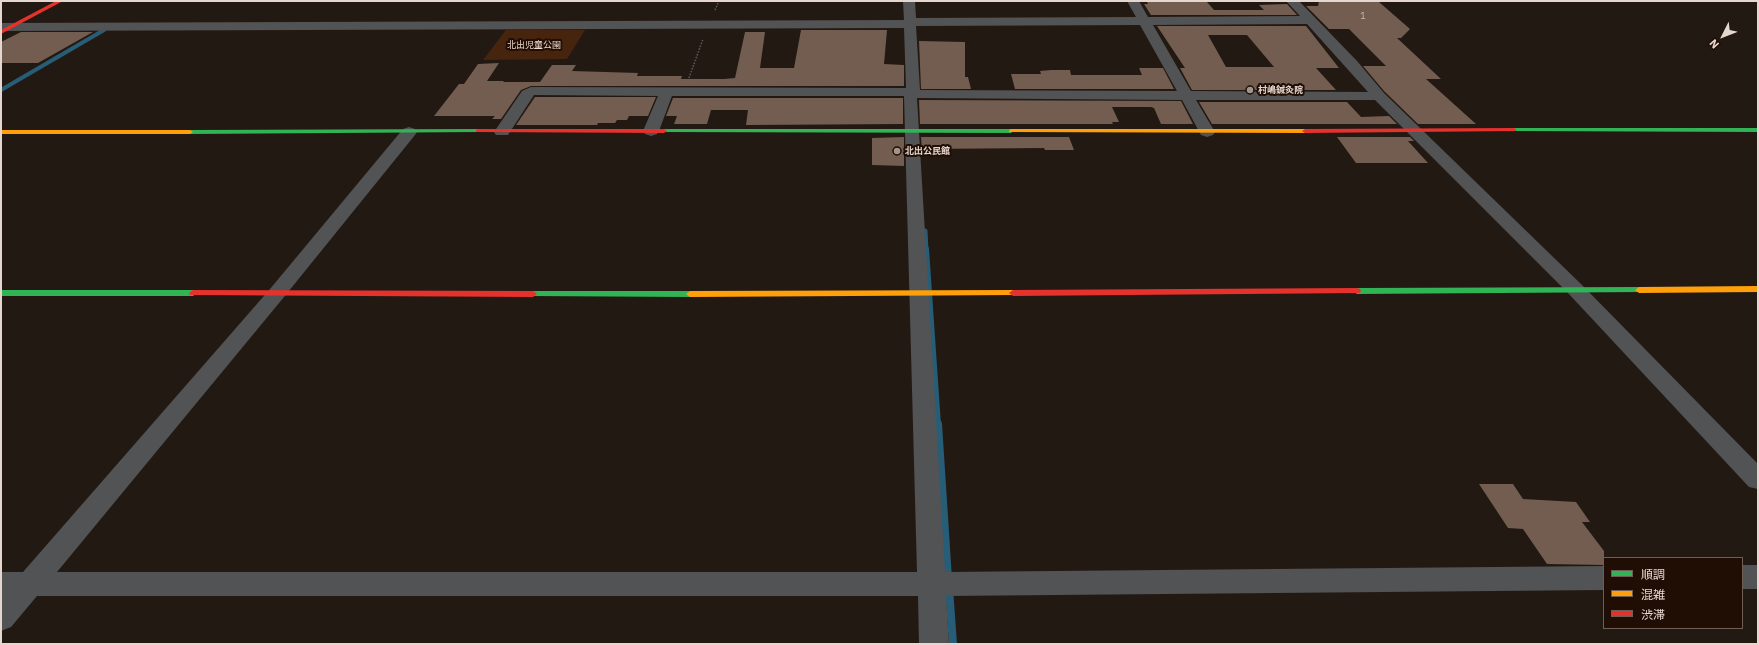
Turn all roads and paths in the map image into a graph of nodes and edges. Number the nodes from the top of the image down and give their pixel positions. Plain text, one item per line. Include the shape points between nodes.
1 (60, 1) edge
2 (910, 1) edge
3 (1134, 1) edge
4 (1292, 1) edge
5 (1310, 20) junction
6 (1144, 21) junction
7 (946, 22) junction
8 (910, 23) junction
9 (709, 25) junction
10 (4, 29) edge
11 (946, 38) dead end
12 (666, 91) junction
13 (684, 91) junction
14 (514, 92) dead end
15 (528, 92) junction
16 (913, 93) junction
17 (1188, 96) junction
18 (1379, 96) junction
19 (1758, 130) edge
20 (912, 131) junction
21 (1414, 131) junction
22 (1, 132) edge
23 (409, 132) junction
24 (502, 132) junction
25 (651, 132) junction
26 (1207, 132) junction
27 (1575, 289) junction
28 (1758, 289) edge
29 (1, 293) edge
30 (277, 293) junction
31 (925, 294) junction
32 (1758, 480) edge
33 (1743, 577) edge
34 (1758, 577) edge
35 (1603, 578) edge
36 (1, 584) edge
37 (29, 584) junction
38 (935, 584) junction
39 (1, 618) edge
40 (934, 644) edge

1 - 10 street
2 - 8 street
3 - 6 street
4 - 5 street
5 - 6 street
5 - 18 street
6 - 7 street
6 - 17 street
7 - 8 street
7 - 11 street
8 - 9 street
8 - 16 street
9 - 10 street
9 - 13 path
12 - 13 street
12 - 15 street
12 - 25 street
13 - 16 street
14 - 15 street
15 - 24 street
16 - 17 street
16 - 20 street via 910,98
17 - 18 street
17 - 26 street
18 - 21 street
19 - 21 street
20 - 25 street
20 - 26 street
20 - 31 street
21 - 26 street
21 - 27 street
22 - 23 street
23 - 24 street
23 - 30 street
24 - 25 street
27 - 28 street
27 - 31 street
27 - 32 street
29 - 30 street
30 - 31 street
30 - 37 street
31 - 38 street
33 - 34 street
35 - 38 street
36 - 37 street
37 - 38 street
37 - 39 street
38 - 40 street

